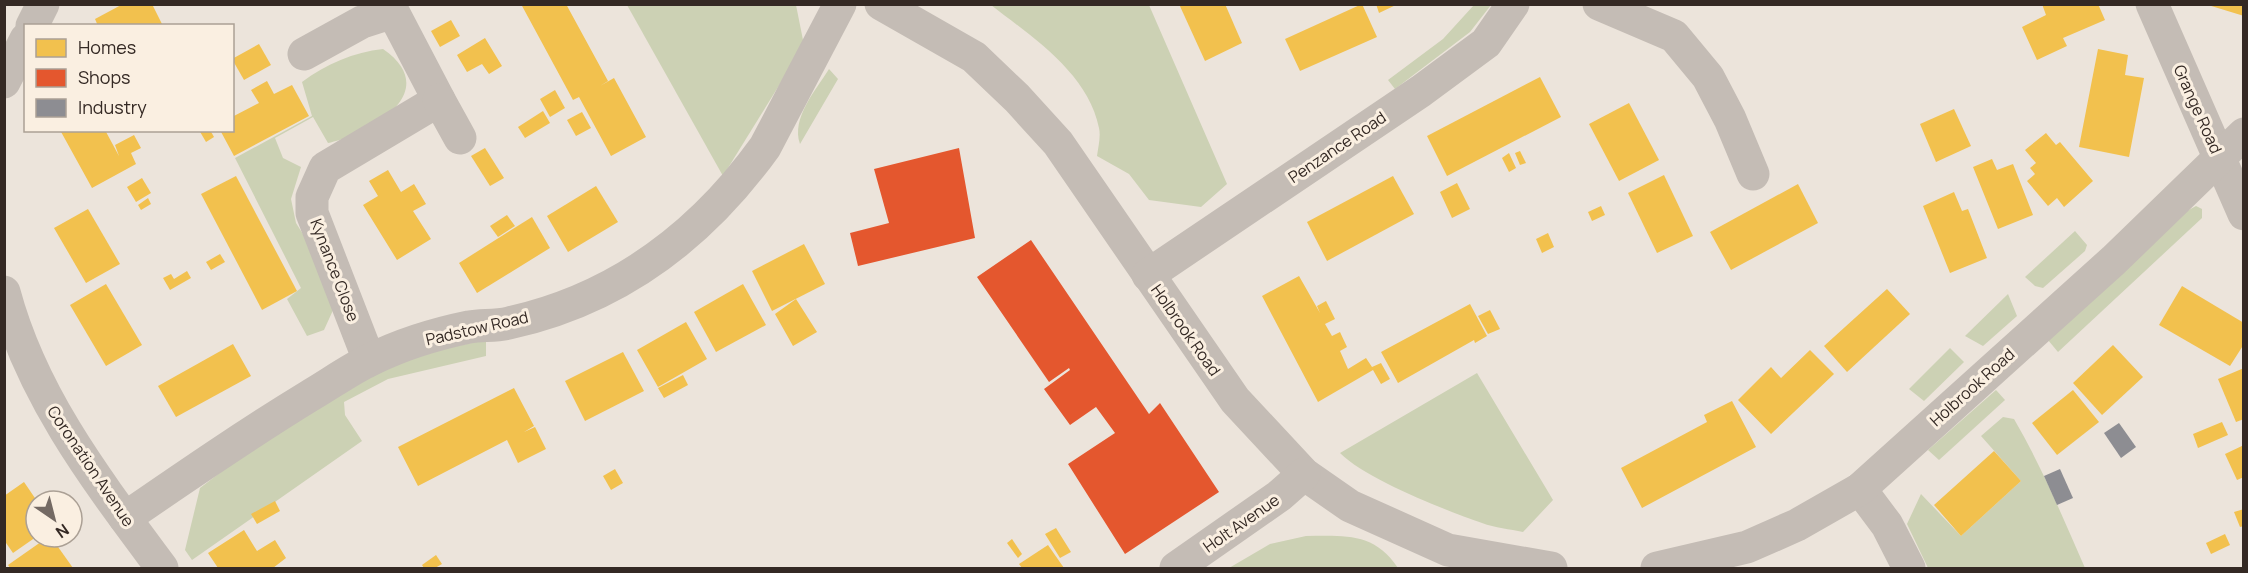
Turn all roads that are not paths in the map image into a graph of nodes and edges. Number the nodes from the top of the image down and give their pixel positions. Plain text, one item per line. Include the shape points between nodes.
1 (43, 4) edge
2 (840, 4) edge
3 (881, 4) edge
4 (1513, 4) edge
5 (1599, 4) edge
6 (2152, 4) edge
7 (33, 24) edge
8 (24, 43) edge
9 (304, 54) dead end
10 (4, 82) edge
11 (439, 100) junction
12 (2244, 134) edge
13 (460, 138) dead end
14 (2219, 157) junction
15 (1753, 174) dead end
16 (2244, 214) edge
17 (1148, 275) junction
18 (4, 292) edge
19 (369, 360) junction
20 (1304, 474) junction
21 (1860, 489) junction
22 (125, 518) junction
23 (1444, 559) edge
24 (162, 568) edge
25 (1176, 568) edge
26 (1551, 568) edge
27 (1657, 568) edge
28 (1909, 568) edge

1 - 7 street
2 - 19 street, Padstow Road via 765,147 698,226 595,296 508,323 430,337
3 - 17 street, Holbrook Road via 974,57 1017,98 1059,143
4 - 17 street, Penzance Road via 1486,43
5 - 15 street via 1674,36 1708,76
6 - 14 street, Grange Road
8 - 10 street
9 - 11 street via 362,22 393,12
11 - 13 street
11 - 19 street, Kynance Close via 325,168 312,197 312,213
12 - 14 street, Holbrook Road
14 - 16 street, Grange Road
14 - 21 street, Holbrook Road via 2114,260
17 - 20 street, Holbrook Road via 1235,400
18 - 22 street, Coronation Avenue via 14,328 54,414
19 - 22 street, Padstow Road via 249,433
20 - 23 street, Holbrook Road via 1350,506
20 - 25 street, Holt Avenue
21 - 27 street, Holbrook Road via 1797,525 1747,547
21 - 28 street via 1887,525
22 - 24 street, Coronation Avenue
23 - 26 street, Holbrook Road

